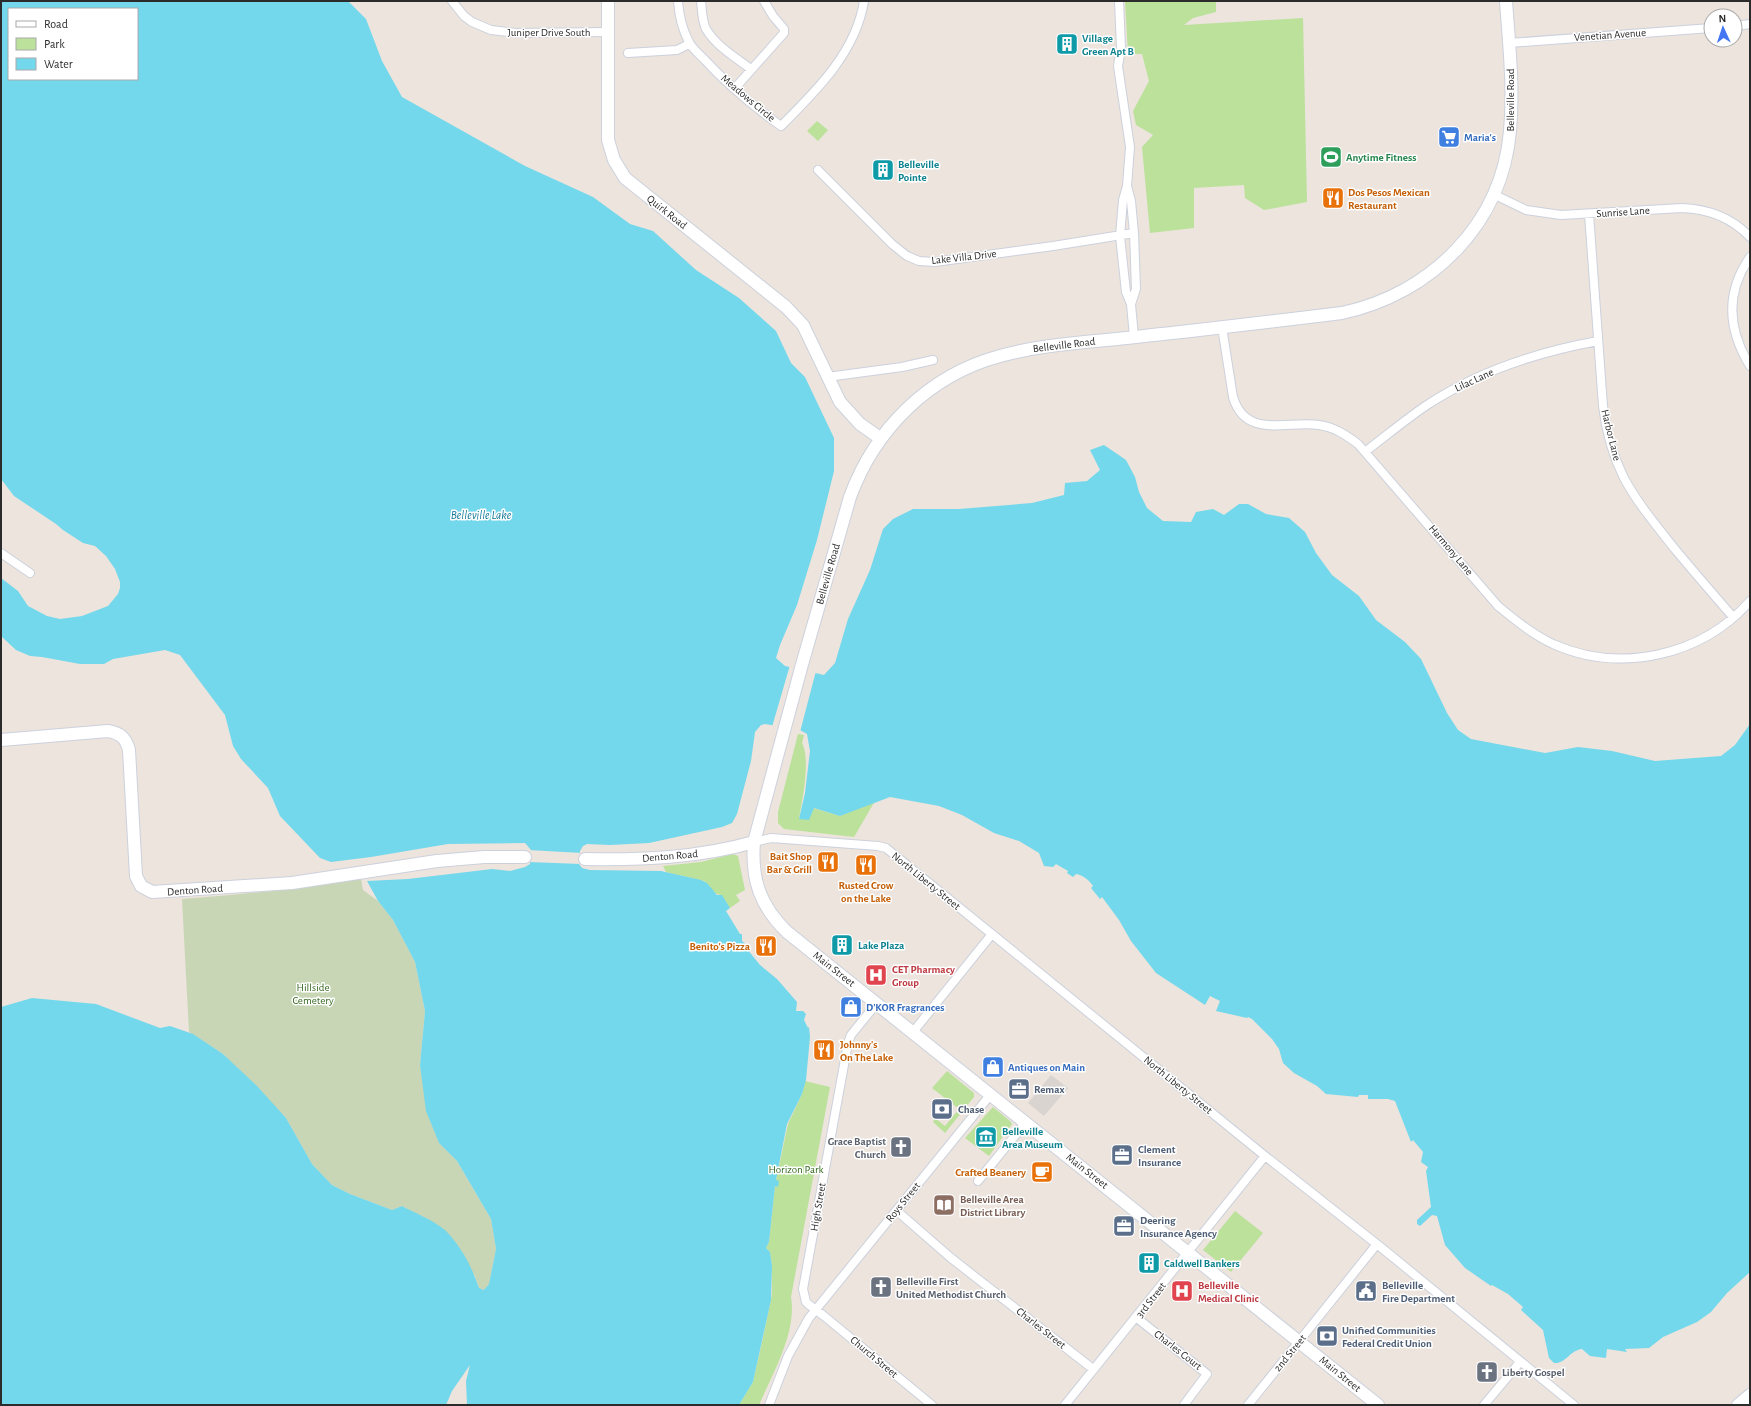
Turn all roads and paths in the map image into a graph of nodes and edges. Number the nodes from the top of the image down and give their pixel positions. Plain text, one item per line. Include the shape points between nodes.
1 (452, 1) edge
2 (608, 1) edge
3 (678, 1) edge
4 (701, 1) edge
5 (764, 1) edge
6 (864, 1) edge
7 (1119, 1) edge
8 (1506, 1) edge
9 (1703, 29) edge
10 (608, 32) junction
11 (1509, 43) junction
12 (689, 44) junction
13 (628, 53) dead end
14 (751, 69) junction
15 (735, 88) junction
16 (818, 170) dead end
17 (1127, 186) junction
18 (1493, 194) junction
19 (1589, 214) junction
20 (1134, 233) junction
21 (1120, 236) junction
22 (1750, 237) edge
23 (1750, 257) edge
24 (1131, 304) junction
25 (1222, 327) junction
26 (1134, 337) junction
27 (1598, 341) junction
28 (932, 360) dead end
29 (1750, 366) edge
30 (828, 378) junction
31 (880, 438) junction
32 (1366, 451) junction
33 (1, 553) edge
34 (30, 573) dead end
35 (1750, 601) edge
36 (1733, 617) junction
37 (1, 740) edge
38 (754, 842) junction
39 (525, 857) dead end
40 (585, 859) dead end
41 (756, 880) joint
42 (992, 934) junction
43 (877, 1003) junction
44 (913, 1032) junction
45 (991, 1094) junction
46 (1026, 1122) junction
47 (1265, 1156) junction
48 (978, 1181) dead end
49 (896, 1211) junction
50 (1377, 1244) junction
51 (1188, 1252) junction
52 (816, 1309) junction
53 (1136, 1318) junction
54 (1298, 1342) junction
55 (1520, 1362) junction
56 (1093, 1369) junction
57 (1750, 1395) edge
58 (769, 1405) edge
59 (932, 1405) edge
60 (1065, 1405) edge
61 (1184, 1405) edge
62 (1248, 1405) edge
63 (1378, 1405) edge
64 (1484, 1405) edge
65 (1574, 1405) edge
66 (1738, 1405) edge

1 - 10 street, Juniper Drive South via 472,22 491,30 516,33
2 - 10 main road, Quirk Road
3 - 12 street, Meadows Circle via 680,18
4 - 14 street via 702,17 709,34
5 - 14 street via 784,29 784,33
6 - 15 street, Meadows Circle via 862,14 842,58 781,126
7 - 17 street via 1121,48 1118,66 1130,147
8 - 11 main road, Belleville Road
9 - 11 street, Venetian Avenue
10 - 30 main road, Quirk Road via 608,140 611,154 619,170 640,192 786,306 803,325
11 - 18 main road, Belleville Road via 1512,103 1510,132 1504,166
12 - 13 street via 678,50
12 - 15 street, Meadows Circle
14 - 15 street
16 - 21 street, Lake Villa Drive via 892,244 907,256 919,261 934,262
17 - 20 street
17 - 21 street via 1123,200
18 - 19 street, Sunrise Lane via 1538,213
18 - 25 main road, Belleville Road via 1476,226 1454,253 1427,277 1396,295 1342,313
19 - 22 street, Sunrise Lane via 1700,209 1724,217
19 - 27 street, Harbor Lane
20 - 21 street, Lake Villa Drive
20 - 24 street via 1136,289
21 - 24 street via 1126,292
23 - 29 street via 1737,282 1732,312 1736,338
24 - 26 street
25 - 26 main road, Belleville Road
25 - 32 street, Harmony Lane via 1233,398 1244,417 1268,426 1308,424 1327,427 1348,436
26 - 31 main road, Belleville Road via 1017,352 977,364 956,373 921,396
27 - 32 street, Lilac Lane via 1536,355 1473,380 1427,405
27 - 36 street, Harbor Lane via 1605,422 1613,452 1624,477 1648,517
28 - 30 street
30 - 31 main road, Quirk Road via 849,414
31 - 38 main road, Belleville Road via 862,468 850,497
32 - 36 street, Harmony Lane via 1498,606 1524,628 1552,644 1597,657 1645,657 1694,642 1715,631
33 - 34 street
35 - 36 street, Harmony Lane
37 - 39 main road, Denton Road via 108,731 122,736 129,750 136,876 141,886 152,892 292,883 436,861
38 - 40 main road, Denton Road via 688,856 622,860
38 - 41 main road, Belleville Road via 753,865
38 - 42 street, North Liberty Street via 771,838 886,848
41 - 43 main road, Main Street via 764,902 780,925
42 - 44 street
42 - 47 street, North Liberty Street
43 - 44 main road, Main Street
43 - 52 street, High Street via 851,1035 848,1043 803,1289 806,1302
44 - 45 main road, Main Street
45 - 46 main road, Main Street
45 - 49 street, Roys Street
46 - 48 street
46 - 51 main road, Main Street
47 - 50 street, North Liberty Street
47 - 51 street, 3rd Street
49 - 52 street, Roys Street
49 - 56 street, Charles Street via 951,1258
50 - 54 street, 2nd Street
50 - 55 street, North Liberty Street
51 - 53 street, 3rd Street
51 - 54 main road, Main Street
52 - 58 street via 791,1351
52 - 59 street, Church Street
53 - 56 street, 3rd Street
53 - 61 street, Charles Court via 1207,1374
54 - 62 street, 2nd Street
54 - 63 main road, Main Street
55 - 64 street
55 - 65 street, North Liberty Street
56 - 60 street, 3rd Street
57 - 66 main road

